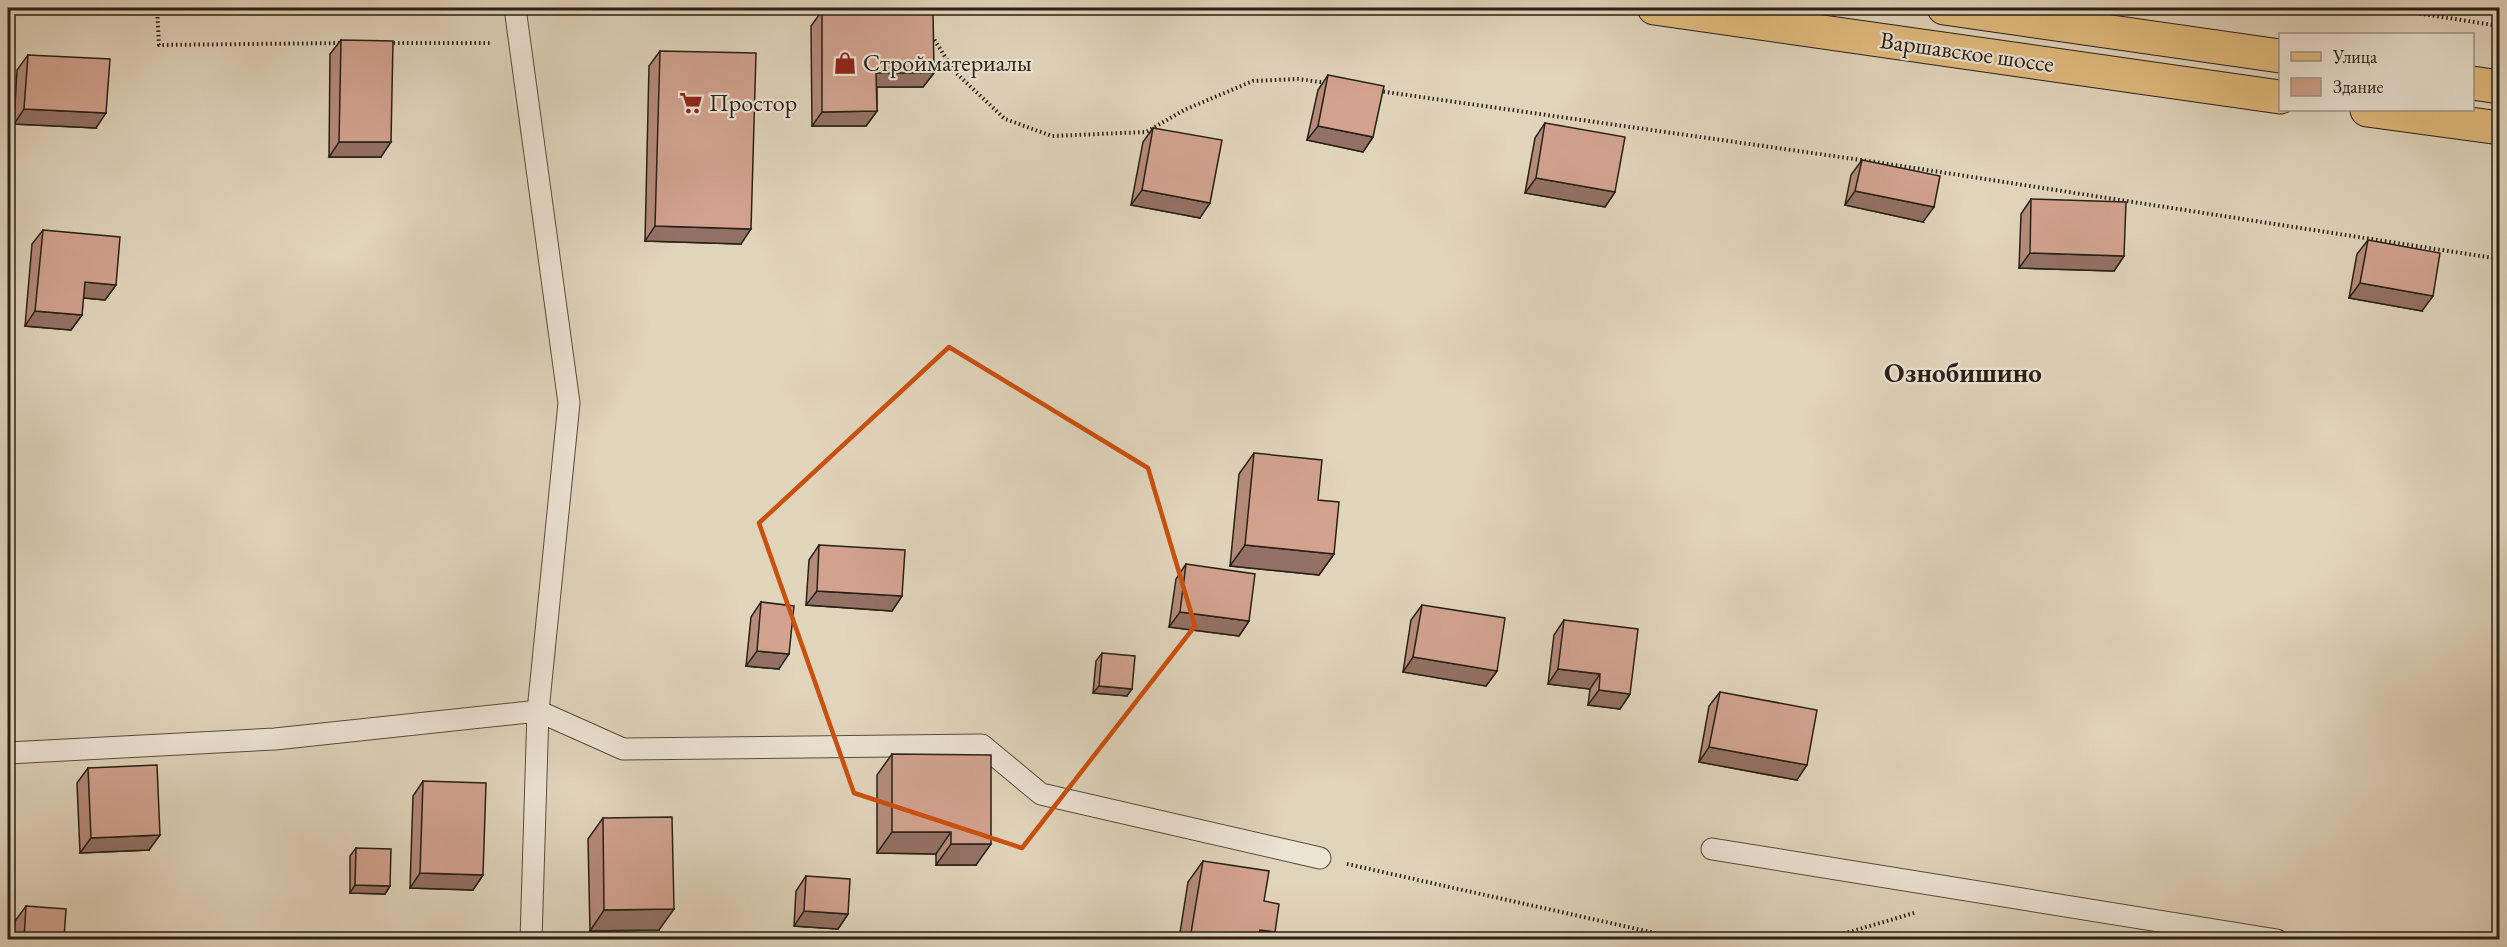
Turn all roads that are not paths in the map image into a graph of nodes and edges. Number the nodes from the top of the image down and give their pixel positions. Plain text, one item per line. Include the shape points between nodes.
1 (515, 8) edge
2 (1654, 8) edge
3 (1944, 8) edge
4 (2279, 56) edge
5 (2474, 83) edge
6 (2499, 87) edge
7 (2279, 97) edge
8 (2374, 111) edge
9 (2499, 128) edge
10 (538, 711) junction
11 (8, 753) edge
12 (1712, 849) dead end
13 (1320, 858) road end
14 (531, 939) edge
15 (2277, 939) edge

1 - 10 lane via 569,404
2 - 7 main road, Варшавское шоссе
3 - 4 main road, Варшавское шоссе
5 - 6 main road
8 - 9 main road
10 - 11 lane via 275,739
10 - 13 lane via 623,749 982,745 1041,794
10 - 14 lane
12 - 15 lane

